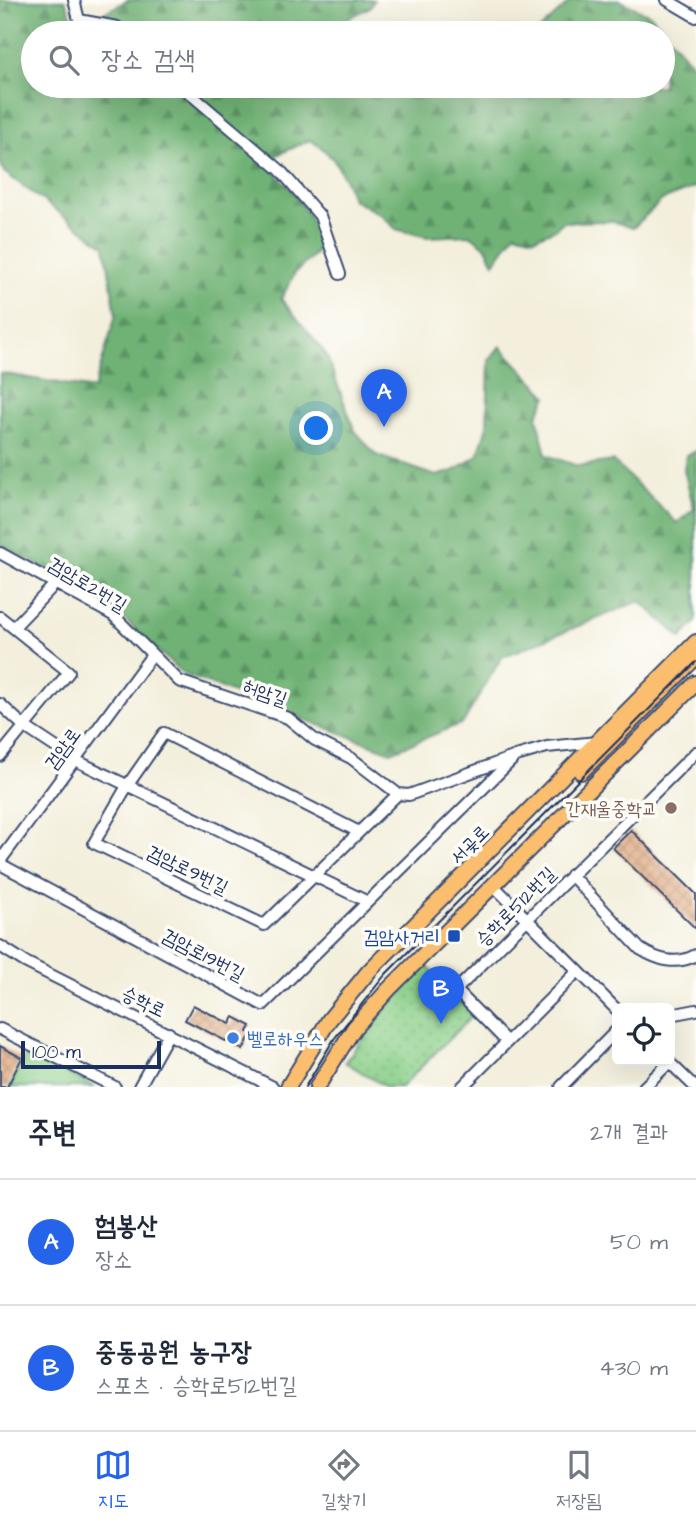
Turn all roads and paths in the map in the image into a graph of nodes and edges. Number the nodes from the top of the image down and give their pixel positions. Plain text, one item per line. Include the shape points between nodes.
1 (74, 0) edge
2 (667, 0) edge
3 (696, 17) edge
4 (84, 21) edge
5 (195, 98) edge
6 (340, 274) dead end
7 (0, 552) edge
8 (56, 583) junction
9 (0, 617) edge
10 (14, 627) junction
11 (696, 642) edge
12 (152, 655) junction
13 (696, 657) edge
14 (696, 683) edge
15 (0, 704) edge
16 (25, 727) junction
17 (598, 741) junction
18 (696, 752) edge
19 (0, 756) edge
20 (516, 756) junction
21 (75, 761) junction
22 (127, 786) junction
23 (398, 794) junction
24 (359, 832) junction
25 (0, 862) edge
26 (571, 875) junction
27 (315, 877) junction
28 (493, 885) junction
29 (366, 901) junction
30 (526, 919) junction
31 (0, 946) edge
32 (696, 955) edge
33 (578, 971) junction
34 (612, 1005) edge
35 (696, 1010) edge
36 (675, 1014) edge
37 (0, 1029) edge
38 (169, 1033) junction
39 (612, 1035) edge
40 (507, 1042) junction
41 (664, 1066) edge
42 (674, 1066) edge
43 (115, 1087) edge
44 (139, 1087) edge
45 (272, 1087) edge
46 (288, 1087) edge
47 (299, 1087) edge
48 (317, 1087) edge
49 (462, 1087) edge
50 (561, 1087) edge
51 (644, 1087) edge
52 (695, 1087) edge

1 - 4 street via 79,20
2 - 3 street
5 - 6 street via 280,170 320,216
7 - 8 street, 검암로2번길
8 - 10 street
8 - 12 street, 검암로2번길 via 113,615
9 - 10 street
10 - 16 street via 69,671
11 - 17 main road, 서곶로
12 - 21 street, 검암로
12 - 23 street, 허암길 via 179,681 288,718
13 - 47 main road, 서곶로 via 364,988 326,1037
14 - 28 main road
15 - 16 street
16 - 19 street
16 - 21 street
17 - 20 street
17 - 46 main road, 서곶로 via 346,997
18 - 26 street, 승학로512번길
20 - 23 street
20 - 29 street
21 - 22 street
21 - 25 street, 검암로
22 - 24 street, 검암로9번길 via 164,733
22 - 27 street
22 - 27 street, 검암로9번길 via 94,843 264,925
23 - 24 street
24 - 27 street
25 - 29 street, 검암로19번길 via 263,1005
26 - 30 street, 승학로512번길
26 - 32 street via 651,956 679,962
27 - 29 street
28 - 30 street
28 - 48 main road via 354,1028
30 - 33 street
30 - 40 street, 승학로512번길 via 456,990
31 - 38 street, 승학로
33 - 34 street
33 - 40 street
35 - 36 street
37 - 43 street
38 - 44 street
38 - 45 street, 승학로
39 - 50 street
40 - 49 street
41 - 51 street
42 - 52 street

